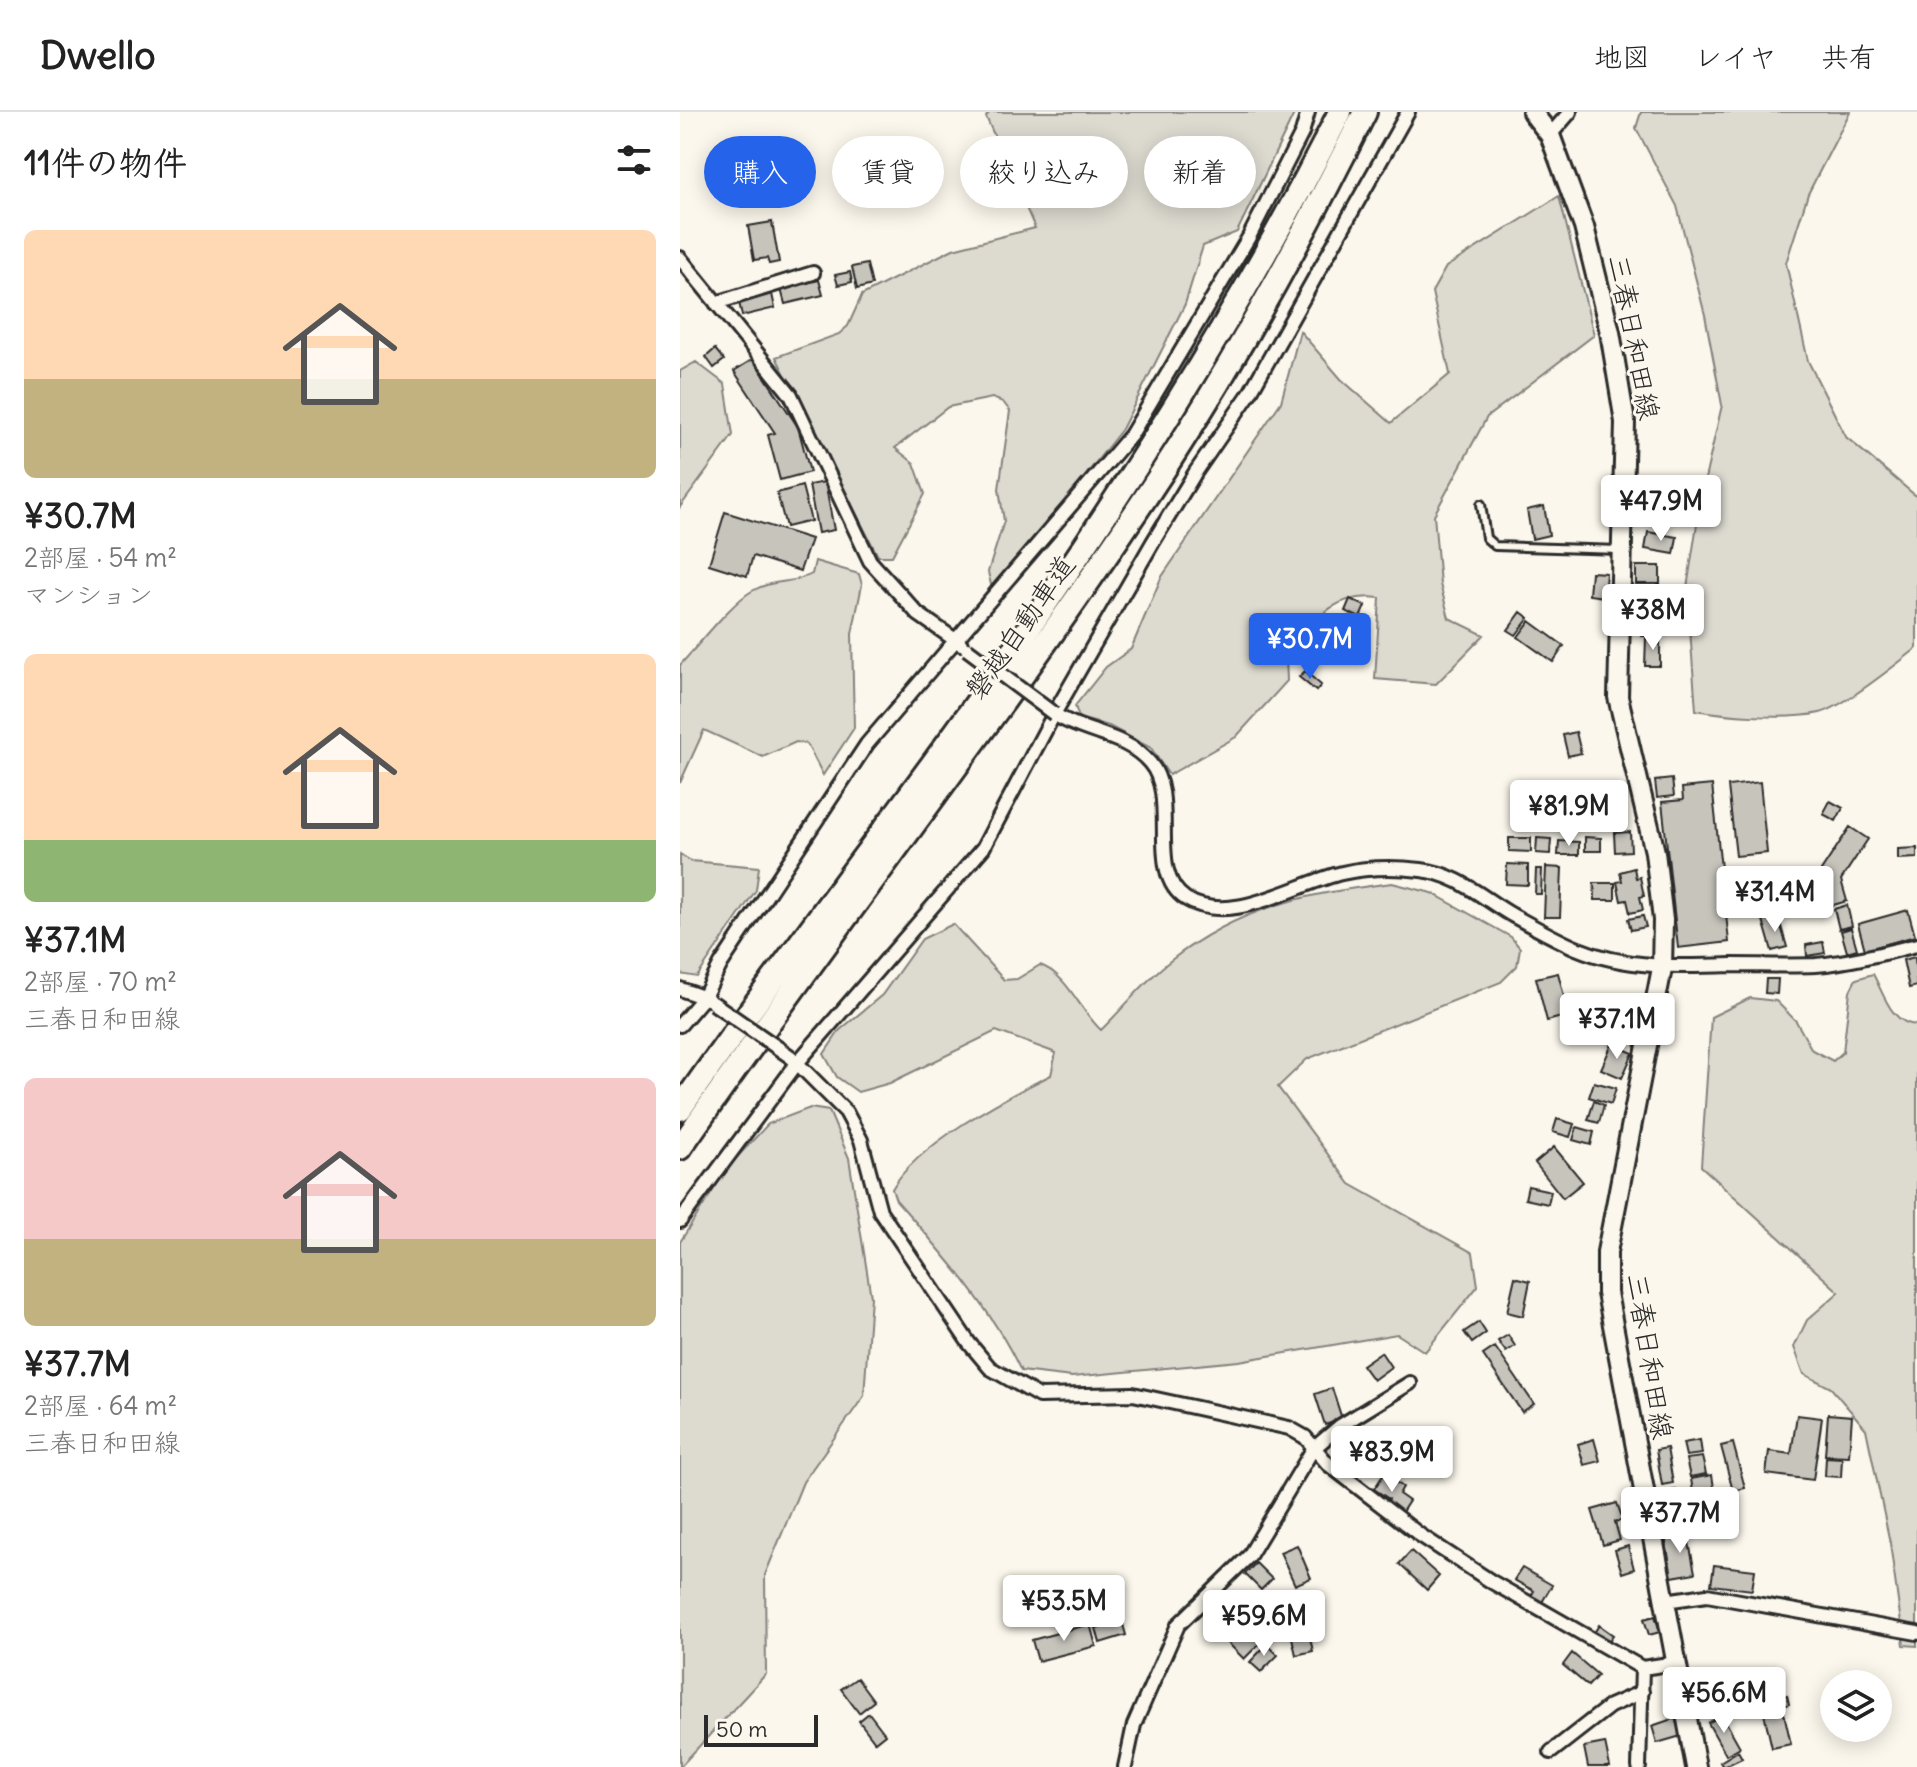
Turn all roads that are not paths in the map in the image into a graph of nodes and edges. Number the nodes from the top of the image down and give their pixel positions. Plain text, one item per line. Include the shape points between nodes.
1 (1308, 112) edge
2 (1340, 112) edge
3 (1365, 112) edge
4 (1408, 112) edge
5 (1532, 112) edge
6 (1570, 112) edge
7 (1550, 135) junction
8 (680, 258) edge
9 (813, 273) dead end
10 (716, 303) junction
11 (1481, 504) dead end
12 (1623, 550) junction
13 (962, 645) junction
14 (1054, 714) junction
15 (1917, 945) edge
16 (1662, 968) junction
17 (680, 989) edge
18 (709, 1000) junction
19 (680, 1025) edge
20 (794, 1060) junction
21 (680, 1109) edge
22 (680, 1148) edge
23 (680, 1221) edge
24 (1410, 1383) dead end
25 (1313, 1449) junction
26 (1665, 1601) junction
27 (1917, 1633) edge
28 (1676, 1663) junction
29 (1642, 1668) junction
30 (1642, 1692) junction
31 (1551, 1752) dead end
32 (1125, 1767) edge
33 (1639, 1767) edge
34 (1696, 1767) edge

1 - 13 street via 1249,237 1131,435
2 - 21 highway, 磐越自動車道 via 1239,303 1141,462 989,684
3 - 22 highway, 磐越自動車道 via 1261,310 1163,471 1010,695
4 - 14 street via 1250,393 1195,473
5 - 7 main road, 三春日和田線
6 - 7 street
7 - 12 main road, 三春日和田線 via 1584,227 1610,332 1625,422
8 - 10 street
9 - 10 street
10 - 13 street via 791,395 870,561 918,614
11 - 12 lane via 1486,538 1495,546
12 - 16 main road, 三春日和田線 via 1618,697 1655,852
13 - 14 street, bridge
13 - 18 street via 867,744 721,964
14 - 16 street via 1120,741 1152,764 1165,803 1167,869 1183,897 1197,904 1246,904 1358,870 1423,870 1468,884 1511,914 1577,948
14 - 20 street via 983,848
15 - 16 street via 1816,965
16 - 26 main road, 三春日和田線 via 1618,1180 1607,1263 1610,1322
17 - 18 street
18 - 19 street
18 - 20 street, bridge
20 - 23 street
20 - 25 street via 846,1112 861,1140 880,1211 990,1368 1039,1396 1114,1391 1279,1424 1305,1437
24 - 25 street
25 - 29 street via 1420,1535
25 - 32 street via 1249,1556 1172,1636 1134,1725
26 - 27 street via 1707,1595
26 - 28 main road, 三春日和田線
28 - 29 street
28 - 34 main road, 三春日和田線
29 - 30 street
30 - 31 street via 1610,1706
30 - 33 street

